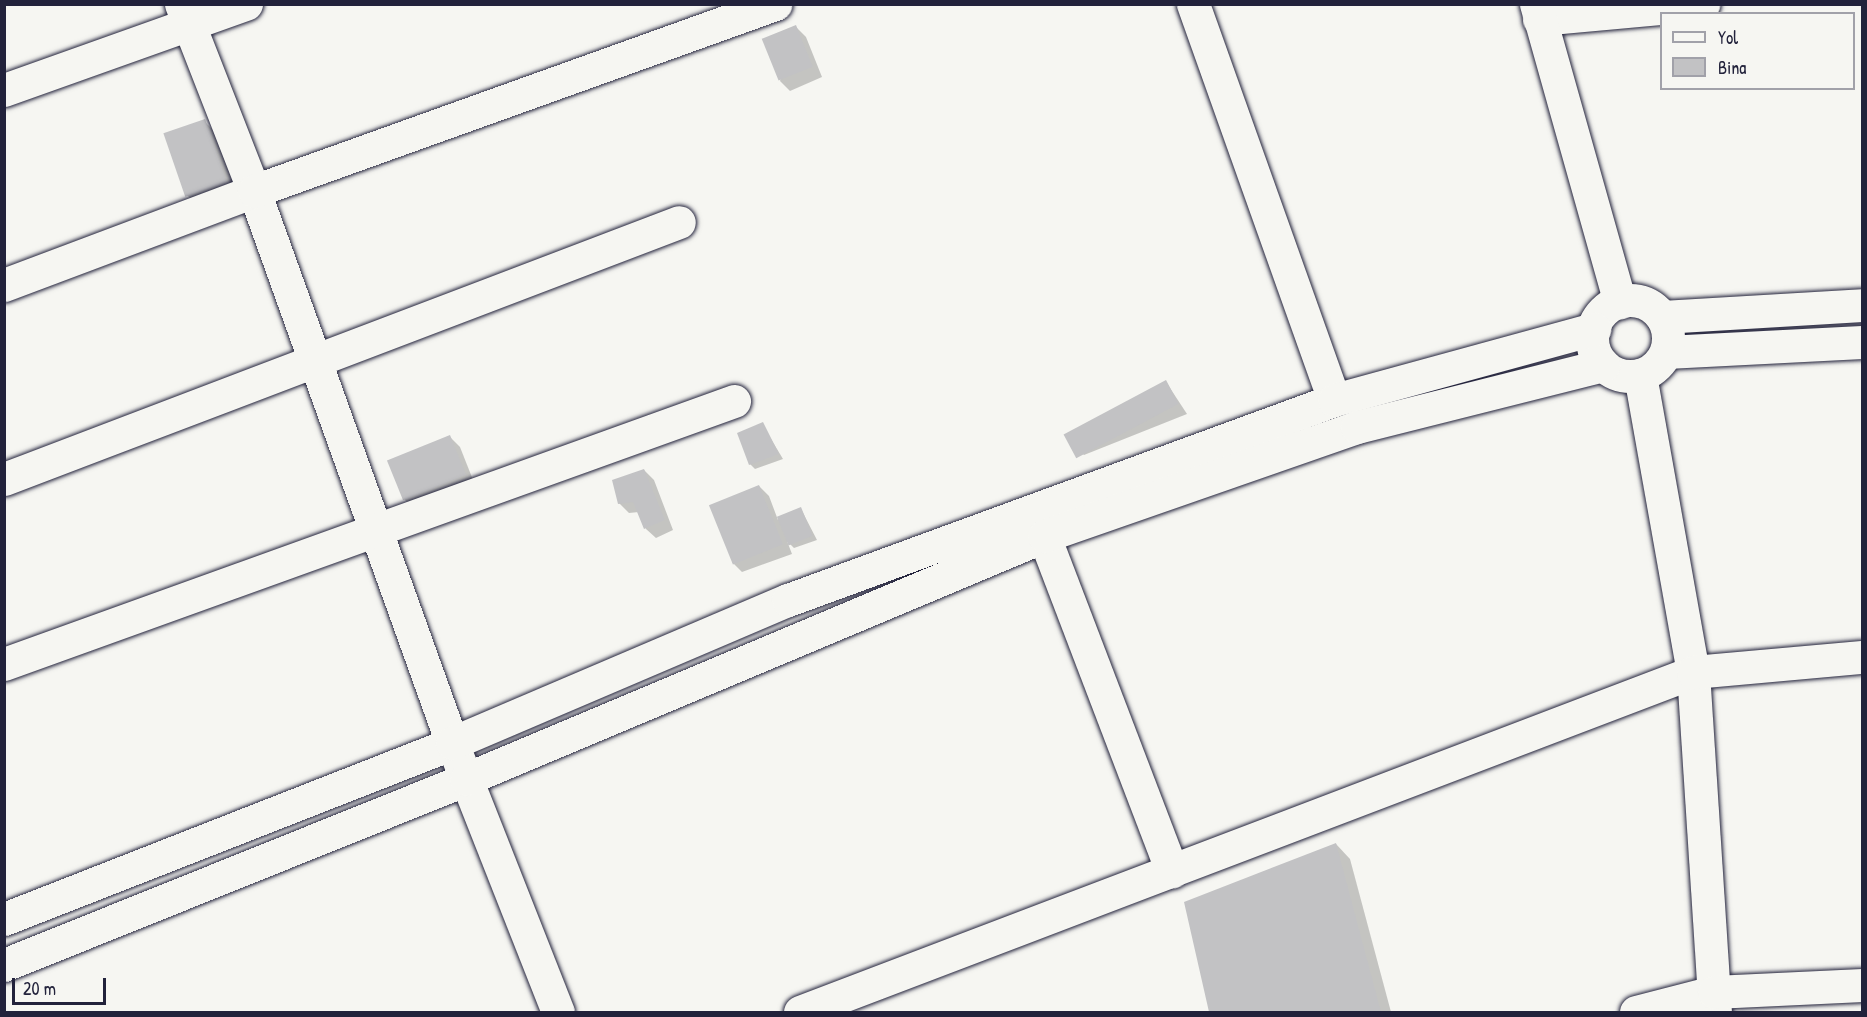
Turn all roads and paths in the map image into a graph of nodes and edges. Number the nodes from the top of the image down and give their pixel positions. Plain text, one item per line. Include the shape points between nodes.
1 (246, 4) edge
2 (775, 4) edge
3 (1193, 4) edge
4 (1703, 4) edge
5 (1537, 12) edge
6 (184, 15) edge
7 (4, 90) edge
8 (254, 191) junction
9 (679, 222) dead end
10 (4, 285) edge
11 (1620, 302) junction
12 (1863, 305) edge
13 (1662, 317) junction
14 (1594, 328) junction
15 (1863, 342) edge
16 (1666, 352) junction
17 (314, 363) junction
18 (1603, 365) junction
19 (1640, 375) junction
20 (1334, 400) junction
21 (734, 401) dead end
22 (4, 479) edge
23 (375, 532) junction
24 (1044, 536) junction
25 (1863, 657) edge
26 (4, 664) edge
27 (1693, 672) junction
28 (452, 743) junction
29 (466, 779) junction
30 (1172, 871) junction
31 (4, 919) edge
32 (4, 965) edge
33 (1863, 985) edge
34 (1714, 1002) edge
35 (558, 1012) edge
36 (800, 1012) edge
37 (1636, 1012) edge

1 - 6 street
2 - 8 street
3 - 20 street
4 - 5 street
5 - 11 street
6 - 7 street
6 - 8 street
8 - 10 street
8 - 17 street
9 - 17 street
11 - 13 street via 1644,303
11 - 14 street via 1608,307
12 - 13 street
13 - 16 street via 1667,328
14 - 18 street via 1594,348
14 - 20 street
15 - 16 street
16 - 19 street via 1660,362
17 - 22 street
17 - 23 street
18 - 19 street via 1620,374
18 - 24 street via 1357,427
19 - 27 street
20 - 28 street via 788,600
21 - 23 street
23 - 26 street
23 - 28 street
24 - 29 street
24 - 30 street
25 - 27 street
27 - 30 street
27 - 34 street
28 - 29 street
28 - 31 street
29 - 32 street
29 - 35 street
30 - 36 street
33 - 34 street
34 - 37 street

